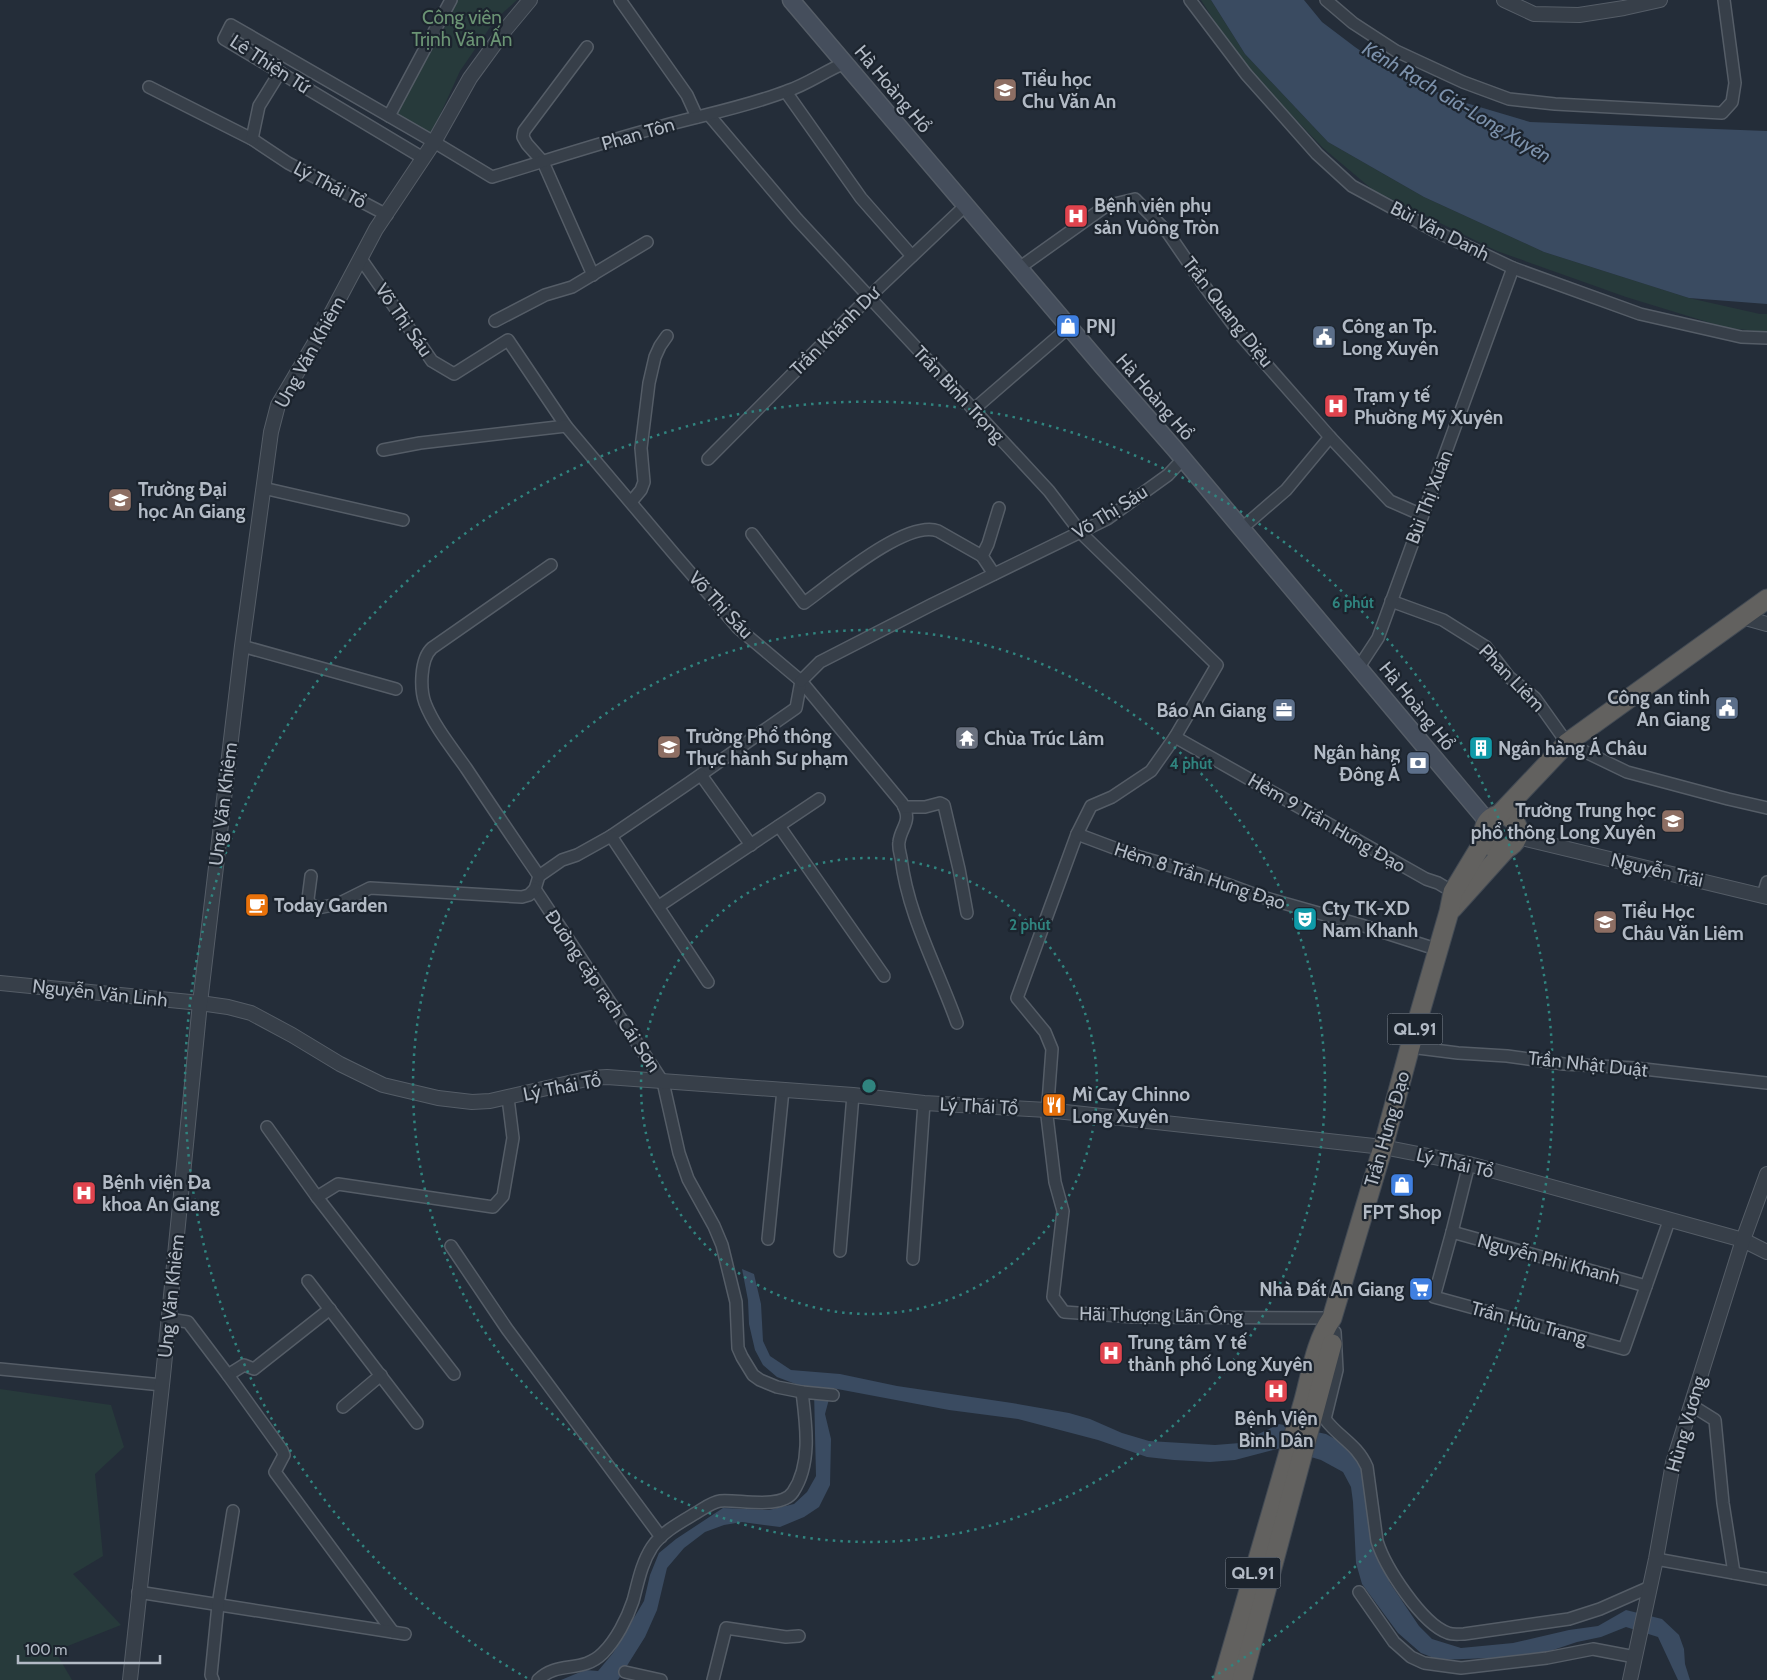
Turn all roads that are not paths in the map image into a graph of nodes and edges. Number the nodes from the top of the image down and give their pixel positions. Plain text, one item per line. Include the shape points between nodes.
1 (450, 0) edge
2 (530, 0) edge
3 (620, 0) edge
4 (791, 0) edge
5 (1190, 0) edge
6 (1326, 0) edge
7 (1504, 0) edge
8 (1660, 0) edge
9 (1724, 0) edge
10 (587, 47) dead end
11 (845, 63) junction
12 (280, 72) junction
13 (149, 87) dead end
14 (786, 92) junction
15 (709, 114) junction
16 (389, 116) junction
17 (697, 117) junction
18 (252, 139) junction
19 (434, 142) junction
20 (423, 158) junction
21 (542, 162) junction
22 (965, 206) junction
23 (387, 215) junction
24 (647, 242) dead end
25 (912, 256) junction
26 (361, 259) junction
27 (1019, 268) junction
28 (1513, 268) junction
29 (592, 275) junction
30 (869, 297) junction
31 (495, 321) dead end
32 (1069, 327) junction
33 (667, 336) dead end
34 (1767, 338) edge
35 (973, 410) junction
36 (566, 426) junction
37 (1330, 437) junction
38 (383, 450) dead end
39 (708, 459) dead end
40 (1183, 459) junction
41 (263, 488) junction
42 (630, 502) junction
43 (999, 508) dead end
44 (1422, 514) junction
45 (403, 520) dead end
46 (1242, 528) junction
47 (1081, 533) junction
48 (752, 534) dead end
49 (982, 556) junction
50 (551, 565) dead end
51 (994, 574) junction
52 (1767, 599) edge
53 (1391, 601) junction
54 (1742, 617) junction
55 (1767, 624) edge
56 (242, 646) junction
57 (1217, 665) joint
58 (1359, 666) junction
59 (801, 681) junction
60 (396, 689) dead end
61 (1175, 737) junction
62 (1567, 743) junction
63 (701, 775) junction
64 (819, 799) dead end
65 (904, 807) junction
66 (1767, 808) edge
67 (1490, 825) junction
68 (779, 826) junction
69 (1077, 834) junction
70 (611, 836) junction
71 (1514, 839) junction
72 (751, 845) junction
73 (312, 876) dead end
74 (538, 876) junction
75 (1767, 882) edge
76 (535, 889) junction
77 (1453, 892) junction
78 (1765, 896) edge
79 (659, 906) junction
80 (1450, 912) junction
81 (967, 913) dead end
82 (1439, 950) junction
83 (884, 976) dead end
84 (708, 982) dead end
85 (0, 983) edge
86 (200, 1003) junction
87 (957, 1023) dead end
88 (1410, 1047) junction
89 (663, 1082) junction
90 (1767, 1083) edge
91 (783, 1090) junction
92 (853, 1095) junction
93 (508, 1098) junction
94 (924, 1103) junction
95 (1047, 1110) junction
96 (267, 1127) dead end
97 (1384, 1147) junction
98 (1468, 1164) junction
99 (1767, 1174) edge
100 (317, 1197) junction
101 (1669, 1221) junction
102 (1452, 1232) junction
103 (768, 1239) dead end
104 (1743, 1240) junction
105 (451, 1246) dead end
106 (840, 1251) dead end
107 (1767, 1252) edge
108 (913, 1259) dead end
109 (308, 1281) dead end
110 (1646, 1286) junction
111 (330, 1309) junction
112 (169, 1319) junction
113 (1333, 1325) junction
114 (0, 1369) edge
115 (454, 1374) dead end
116 (228, 1375) junction
117 (381, 1375) junction
118 (162, 1385) junction
119 (806, 1393) junction
120 (833, 1395) dead end
121 (1691, 1405) junction
122 (343, 1407) dead end
123 (417, 1423) dead end
124 (1289, 1473) junction
125 (232, 1512) dead end
126 (661, 1537) junction
127 (1656, 1559) junction
128 (1734, 1573) junction
129 (1767, 1579) edge
130 (1649, 1589) junction
131 (138, 1592) junction
132 (1359, 1592) dead end
133 (218, 1605) junction
134 (393, 1632) junction
135 (405, 1634) dead end
136 (799, 1636) dead end
137 (1635, 1656) junction
138 (625, 1672) dead end
139 (130, 1680) edge
140 (213, 1680) edge
141 (538, 1680) edge
142 (661, 1680) edge
143 (713, 1680) edge
144 (1224, 1680) edge
145 (1242, 1680) edge
146 (1630, 1680) edge

1 - 16 street
2 - 19 street, Ung Văn Khiêm via 470,78
3 - 17 street via 686,94
4 - 11 main road, Hà Hoàng Hổ
5 - 28 street, Bùi Văn Danh via 1246,74 1317,154 1352,186
6 - 9 street via 1353,24 1396,51 1509,99 1722,112 1732,102 1735,83
7 - 8 street via 1534,14 1579,15
10 - 21 street via 524,131 527,144
11 - 14 street, Phan Tôn
11 - 22 main road, Hà Hoàng Hổ
12 - 16 street, Lê Thiện Tứ via 224,38 231,25
12 - 18 street via 259,106
12 - 20 street, Lê Thiện Tứ
13 - 18 street, Lý Thái Tổ
14 - 15 street, Phan Tôn
14 - 25 street via 861,198
15 - 17 street, Phan Tôn
15 - 30 street, Trần Bình Trọng via 797,219
16 - 19 street, Lê Thiện Tứ
17 - 21 street, Phan Tôn
18 - 23 street, Lý Thái Tổ via 288,163
19 - 20 street, Ung Văn Khiêm
19 - 21 street, Phan Tôn via 492,177
20 - 23 street, Ung Văn Khiêm
21 - 29 street
22 - 25 street, Trần Khánh Dư
22 - 27 main road, Hà Hoàng Hổ
23 - 26 street, Ung Văn Khiêm
24 - 29 street
25 - 30 street, Trần Khánh Dư
26 - 36 street, Võ Thị Sáu via 432,361 454,374 508,340
26 - 41 street, Ung Văn Khiêm via 278,404
27 - 32 main road, Hà Hoàng Hổ
27 - 37 street, Trần Quang Diệu via 1106,206 1135,199 1168,233 1243,338
28 - 34 street, Bùi Văn Danh via 1640,314 1741,337
28 - 44 street, Bùi Thị Xuân
29 - 31 street
30 - 35 street, Trần Bình Trọng
30 - 39 street, Trần Khánh Dư
32 - 35 street
32 - 40 main road, Hà Hoàng Hổ
33 - 42 street via 655,357 649,383 641,448 644,482
35 - 47 street, Trần Bình Trọng via 1049,490
36 - 38 street
36 - 42 street, Võ Thị Sáu
37 - 44 street, Trần Quang Diệu via 1390,501
37 - 46 street via 1286,490
40 - 46 main road, Hà Hoàng Hổ
40 - 47 street, Võ Thị Sáu via 1168,475 1107,519
41 - 45 street
41 - 56 street, Ung Văn Khiêm
42 - 59 street, Võ Thị Sáu via 738,628
43 - 49 street
44 - 53 street, Bùi Thị Xuân
46 - 58 main road, Hà Hoàng Hổ
47 - 51 street, Võ Thị Sáu
47 - 57 street, Trần Bình Trọng
48 - 49 street via 804,603 886,543 920,529 938,531
49 - 51 street
50 - 74 street via 432,648 427,652 423,666 428,708
51 - 59 street, Võ Thị Sáu via 820,662
52 - 54 highway, Trần Hưng Đạo / QL.91
53 - 58 street, Bùi Thị Xuân via 1378,638
53 - 62 street, Phan Liêm via 1443,620 1486,647 1508,677 1535,698
54 - 55 street
54 - 62 highway, Trần Hưng Đạo / QL.91
56 - 60 street
56 - 86 street, Ung Văn Khiêm
57 - 61 street, Hãi Thượng Lãn Ông
58 - 67 main road, Hà Hoàng Hổ
59 - 63 street via 796,708
59 - 65 street
61 - 69 street, Hãi Thượng Lãn Ông via 1151,771 1112,797 1091,806
61 - 77 street, Hẻm 9 Trần Hưng Đạo
62 - 66 street via 1627,772
62 - 67 highway, Trần Hưng Đạo / QL.91
62 - 71 highway, Trần Hưng Đạo / QL.91 via 1540,775 1523,802
63 - 70 street
63 - 72 street
64 - 68 street
65 - 81 street via 925,807 940,802 944,805
65 - 87 street via 907,816 899,842 902,869 915,918
67 - 71 highway via 1509,817 1513,820
67 - 71 highway via 1493,848
67 - 77 highway, Trần Hưng Đạo / QL.91
68 - 72 street
68 - 83 street
69 - 82 street, Hẻm 8 Trần Hưng Đạo via 1133,855
69 - 95 street, Hãi Thượng Lãn Ông via 1017,998 1045,1032 1052,1049
70 - 74 street
70 - 79 street
71 - 78 street, Nguyễn Trãi
71 - 80 highway, Trần Hưng Đạo / QL.91
72 - 79 street
73 - 76 street via 308,899 318,908 338,904 370,888 522,897
74 - 76 street, Đường cặp rạch Cái Sơn
75 - 78 street
76 - 89 street, Đường cặp rạch Cái Sơn
77 - 80 highway, Trần Hưng Đạo / QL.91
79 - 84 street
80 - 82 highway, Trần Hưng Đạo / QL.91
82 - 88 highway, Trần Hưng Đạo / QL.91
85 - 86 street, Nguyễn Văn Linh
86 - 93 street, Lý Thái Tổ via 252,1013 383,1085 463,1101 490,1102
86 - 112 street, Ung Văn Khiêm
88 - 90 street, Trần Nhật Duật
88 - 97 highway, Trần Hưng Đạo / QL.91
89 - 91 street, Lý Thái Tổ
89 - 93 street, Lý Thái Tổ via 592,1078
89 - 119 street, Đường cặp rạch Cái Sơn via 688,1179 714,1226 724,1253 736,1302 738,1348 742,1357 760,1380
91 - 92 street, Lý Thái Tổ
91 - 103 street
92 - 94 street, Lý Thái Tổ
92 - 106 street
93 - 100 street via 513,1138 503,1196 493,1207 338,1184
94 - 95 street, Lý Thái Tổ
94 - 108 street
95 - 97 street, Lý Thái Tổ
95 - 113 street, Hãi Thượng Lãn Ông via 1055,1182 1063,1210 1053,1297 1064,1312
96 - 100 street
97 - 98 street, Lý Thái Tổ
97 - 113 highway, Trần Hưng Đạo / QL.91
98 - 101 street, Lý Thái Tổ
98 - 102 street
99 - 104 street, Hùng Vương
100 - 115 street
101 - 104 street, Lý Thái Tổ
101 - 110 street
102 - 110 street, Nguyễn Phi Khanh
102 - 110 street, Trần Hữu Trang via 1434,1297 1624,1350
104 - 107 street, Lý Thái Tổ
104 - 121 street, Hùng Vương
105 - 126 street via 507,1329
109 - 111 street
111 - 116 street via 254,1369 244,1365
111 - 117 street
112 - 116 street via 188,1322
112 - 118 street, Ung Văn Khiêm
113 - 124 highway, Trần Hưng Đạo / QL.91
113 - 130 street via 1338,1370 1325,1419 1365,1461 1377,1542 1384,1560 1417,1608 1435,1626 1447,1633 1464,1634 1569,1619
114 - 118 street
116 - 134 street via 282,1450 284,1455 275,1472
117 - 122 street
117 - 123 street
118 - 131 street, Ung Văn Khiêm
119 - 120 street, Đường cặp rạch Cái Sơn
119 - 126 street via 805,1457 799,1481 789,1497 752,1503 720,1501 695,1513
121 - 127 street, Hùng Vương via 1673,1463
121 - 128 street via 1715,1420
124 - 144 highway, QL.91
124 - 145 highway, QL.91
125 - 133 street
126 - 141 street via 652,1546 641,1569 625,1619 604,1652 588,1664 552,1670
127 - 128 street
127 - 130 street, Hùng Vương
128 - 129 street
130 - 137 street, Hùng Vương
131 - 133 street
131 - 139 street, Ung Văn Khiêm
132 - 137 street via 1394,1642 1411,1657 1424,1663 1461,1668 1593,1649
133 - 134 street
133 - 140 street
134 - 135 street
136 - 143 street via 726,1628
137 - 146 street, Hùng Vương
138 - 142 street

